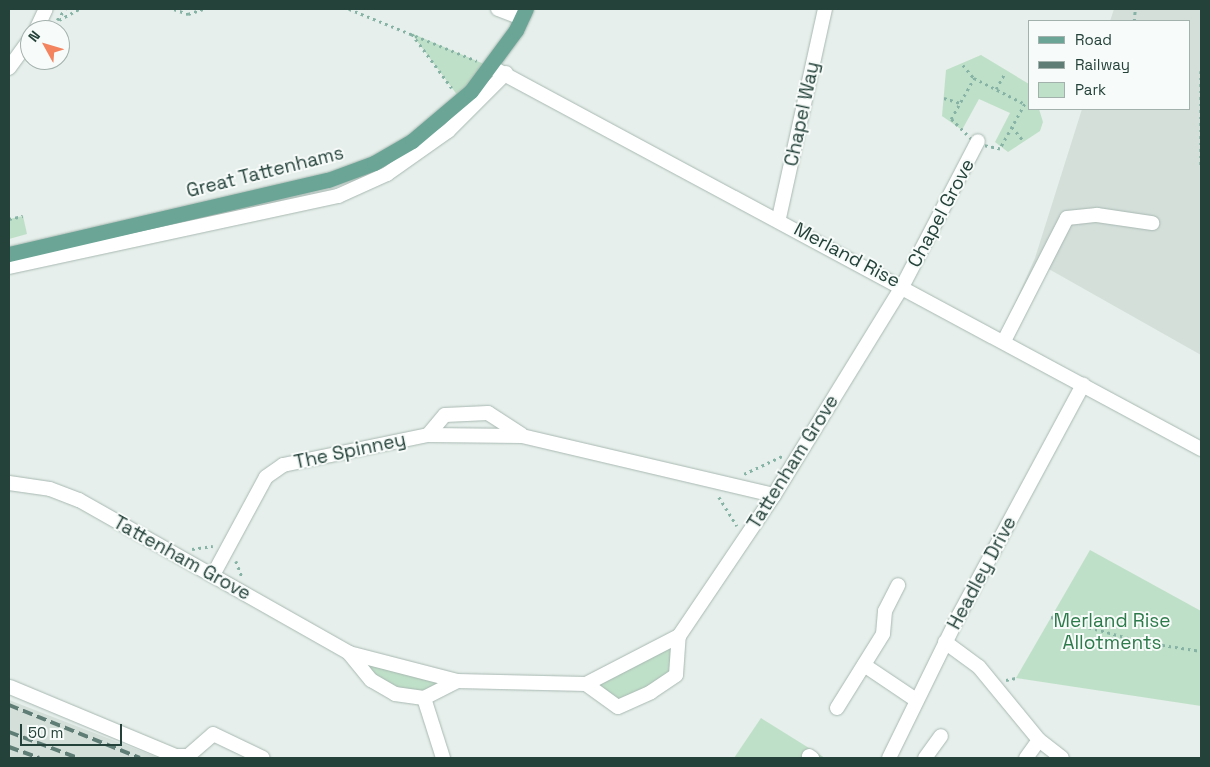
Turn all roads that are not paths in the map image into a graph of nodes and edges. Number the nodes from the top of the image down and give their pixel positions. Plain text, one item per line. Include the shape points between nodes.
1 (498, 9) edge
2 (825, 9) edge
3 (524, 13) edge
4 (20, 52) edge
5 (491, 67) junction
6 (9, 68) edge
7 (506, 73) junction
8 (977, 142) road end
9 (779, 218) junction
10 (1152, 223) dead end
11 (9, 254) edge
12 (9, 267) edge
13 (903, 285) junction
14 (1004, 341) junction
15 (1083, 385) junction
16 (428, 435) junction
17 (522, 436) junction
18 (1201, 449) edge
19 (9, 483) edge
20 (774, 495) junction
21 (213, 574) junction
22 (898, 585) dead end
23 (679, 636) junction
24 (945, 642) junction
25 (348, 653) junction
26 (864, 665) junction
27 (457, 681) junction
28 (9, 682) edge
29 (586, 684) junction
30 (424, 698) junction
31 (916, 700) junction
32 (837, 708) dead end
33 (941, 736) dead end
34 (1039, 740) junction
35 (263, 758) edge
36 (443, 758) edge
37 (889, 758) edge
38 (925, 758) edge
39 (1026, 758) edge
40 (1062, 758) edge

1 - 3 street
2 - 9 street, Chapel Way
3 - 5 main road, Great Tattenhams
4 - 6 street
5 - 7 street, Merland Rise
5 - 11 main road, Great Tattenhams via 461,100 412,141 374,163 328,180
7 - 9 street, Merland Rise
7 - 12 street via 448,131 387,174 338,196
8 - 13 street, Chapel Grove
9 - 13 street, Merland Rise
10 - 14 street via 1097,215 1067,218
13 - 14 street, Merland Rise
13 - 20 street, Tattenham Grove
14 - 15 street, Merland Rise
15 - 18 street, Merland Rise
15 - 24 street, Headley Drive
16 - 17 street, The Spinney
16 - 17 street, The Spinney via 444,415 488,413
16 - 21 street, The Spinney via 283,465 266,478
17 - 20 street, The Spinney via 719,488
19 - 21 street, Tattenham Grove via 50,489 79,500
20 - 23 street, Tattenham Grove
21 - 25 street, Tattenham Grove
22 - 26 street via 885,611 883,634
23 - 29 street, Tattenham Grove
23 - 29 street, Tattenham Grove via 676,675 651,692 618,707
24 - 31 street
24 - 34 street, Headley Drive via 979,667
25 - 27 street, Tattenham Grove
25 - 30 street, Tattenham Grove via 371,680 395,694
26 - 31 street
26 - 32 street
27 - 29 street, Tattenham Grove
27 - 30 street, Tattenham Grove
28 - 35 street via 176,756 188,756 214,734
30 - 36 street
31 - 37 street
33 - 38 street
34 - 39 street
34 - 40 street, Headley Drive

